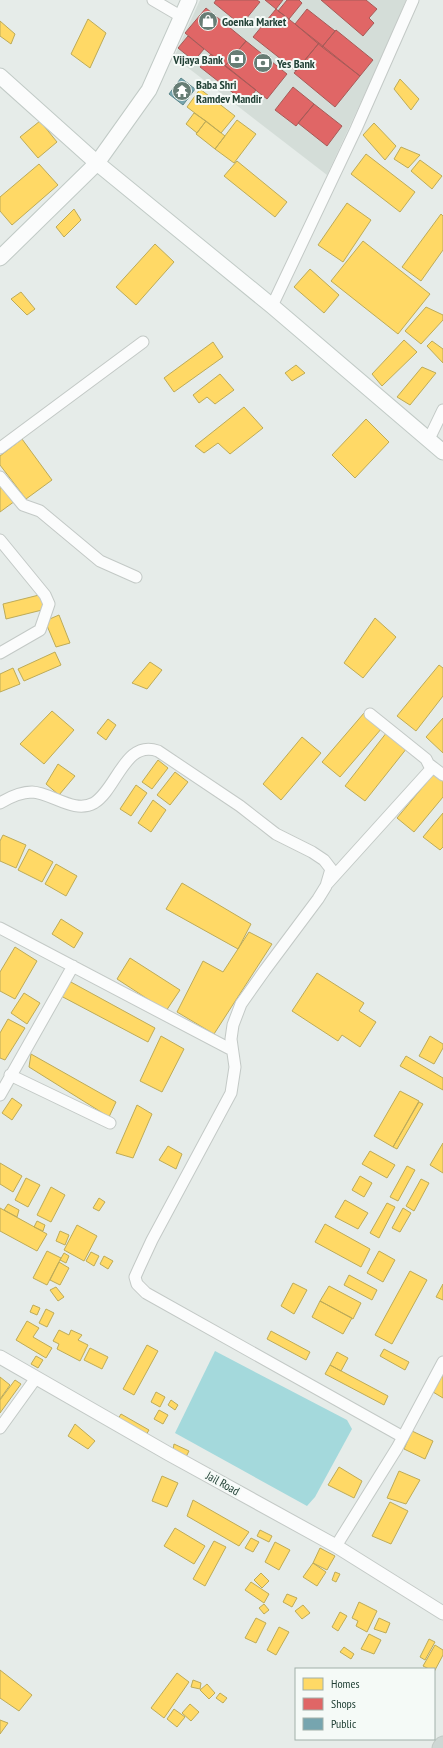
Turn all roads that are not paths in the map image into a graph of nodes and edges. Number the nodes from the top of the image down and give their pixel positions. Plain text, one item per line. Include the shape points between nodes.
1 (153, 0) edge
2 (189, 0) edge
3 (413, 0) edge
4 (182, 17) junction
5 (0, 76) edge
6 (97, 163) junction
7 (0, 258) edge
8 (272, 306) junction
9 (143, 342) dead end
10 (443, 410) edge
11 (429, 439) junction
12 (0, 448) edge
13 (443, 452) edge
14 (0, 477) edge
15 (0, 540) edge
16 (136, 577) dead end
17 (0, 653) edge
18 (370, 714) dead end
19 (430, 765) junction
20 (443, 775) edge
21 (0, 803) edge
22 (326, 886) junction
23 (0, 928) edge
24 (73, 966) junction
25 (232, 1050) junction
26 (10, 1075) junction
27 (0, 1095) edge
28 (110, 1123) dead end
29 (0, 1357) edge
30 (443, 1362) edge
31 (36, 1378) junction
32 (0, 1428) edge
33 (403, 1437) junction
34 (336, 1546) junction
35 (443, 1613) edge
36 (443, 1745) edge
37 (441, 1748) edge

1 - 4 street
2 - 4 main road
3 - 8 street via 356,129
4 - 6 main road via 149,90
5 - 6 main road
6 - 7 main road
6 - 8 main road
8 - 11 main road
9 - 12 street
10 - 11 street
11 - 13 main road
14 - 16 street via 23,505 40,511 100,562
15 - 17 street via 45,595 49,604 40,630
18 - 19 street
19 - 20 street
19 - 22 street via 428,772
21 - 22 street via 21,793 32,792 68,804 86,806 100,799 132,755 141,749 151,748 240,806 276,834 324,860 330,869
22 - 25 street via 241,1004 233,1025
23 - 24 street
24 - 25 street
24 - 26 street
25 - 33 street via 235,1067 231,1093 152,1240 135,1277 137,1284 146,1293
26 - 27 street
26 - 28 street
29 - 31 street, Jail Road
30 - 33 street
31 - 32 street
31 - 34 street, Jail Road
33 - 34 street
34 - 35 street, Jail Road
36 - 37 main road

